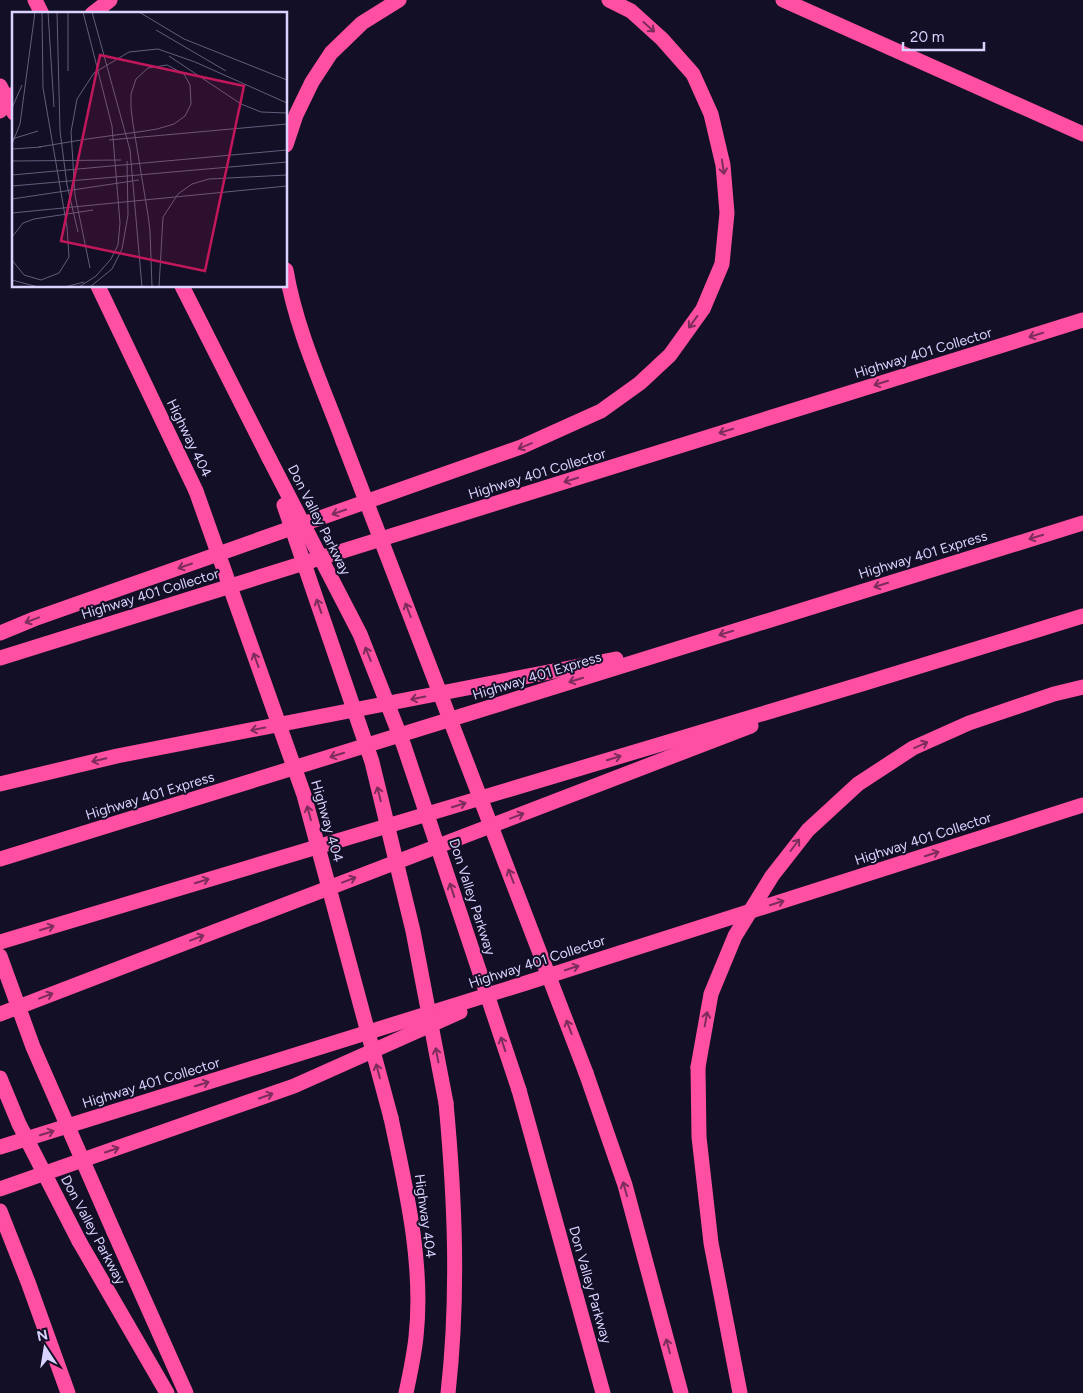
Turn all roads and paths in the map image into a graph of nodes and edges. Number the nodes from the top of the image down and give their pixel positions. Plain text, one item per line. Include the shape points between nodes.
1 (35, 0) edge
2 (110, 0) edge
3 (399, 0) edge
4 (609, 0) edge
5 (783, 0) edge
6 (41, 12) edge
7 (95, 12) edge
8 (0, 86) edge
9 (12, 96) edge
10 (12, 109) edge
11 (0, 111) edge
12 (1083, 134) edge
13 (288, 139) edge
14 (288, 281) edge
15 (99, 288) edge
16 (183, 288) edge
17 (1083, 320) edge
18 (269, 458) junction
19 (1083, 523) edge
20 (1083, 616) edge
21 (0, 633) edge
22 (689, 645) junction
23 (0, 658) edge
24 (865, 683) junction
25 (1083, 687) edge
26 (0, 784) edge
27 (1083, 805) edge
28 (0, 859) edge
29 (0, 942) edge
30 (0, 956) edge
31 (526, 983) junction
32 (0, 1014) edge
33 (0, 1078) edge
34 (0, 1147) edge
35 (0, 1189) edge
36 (0, 1211) edge
37 (68, 1393) edge
38 (167, 1393) edge
39 (186, 1393) edge
40 (406, 1393) edge
41 (448, 1393) edge
42 (603, 1393) edge
43 (681, 1393) edge
44 (740, 1393) edge

1 - 6 highway
2 - 7 highway
3 - 13 highway via 362,23 331,54 312,82
4 -> 21 highway via 637,16 693,74 711,114 723,165 727,213 722,264 703,309 670,355 640,383 601,411 521,447
5 - 12 highway
8 - 10 highway, bridge
9 - 11 highway
43 -> 14 highway, bridge via 625,1185 586,1073 303,334
40 -> 15 highway, Highway 404, bridge via 416,1335 417,1284 409,1210 391,1118 304,795 196,491
16 - 18 highway
17 -> 23 highway, Highway 401 Collector
41 -> 18 highway, bridge via 455,1298 452,1160 446,1103 413,931 372,762
42 -> 18 highway, Don Valley Parkway, bridge via 519,1090 404,746 360,634
19 -> 22 highway, Highway 401 Express
20 - 24 highway
22 -> 26 highway via 117,756
22 -> 28 highway, Highway 401 Express
29 -> 24 highway
32 -> 24 highway
44 -> 25 highway, bridge via 711,1244 699,1137 698,1067 711,994 735,936 772,876 808,830 858,784 913,748 969,723
31 -> 27 highway, Highway 401 Collector
30 - 39 highway, bridge via 33,1046
34 -> 31 highway, Highway 401 Collector
35 -> 31 highway via 294,1086
33 - 38 highway, Don Valley Parkway, bridge via 19,1124 79,1241
36 - 37 highway

